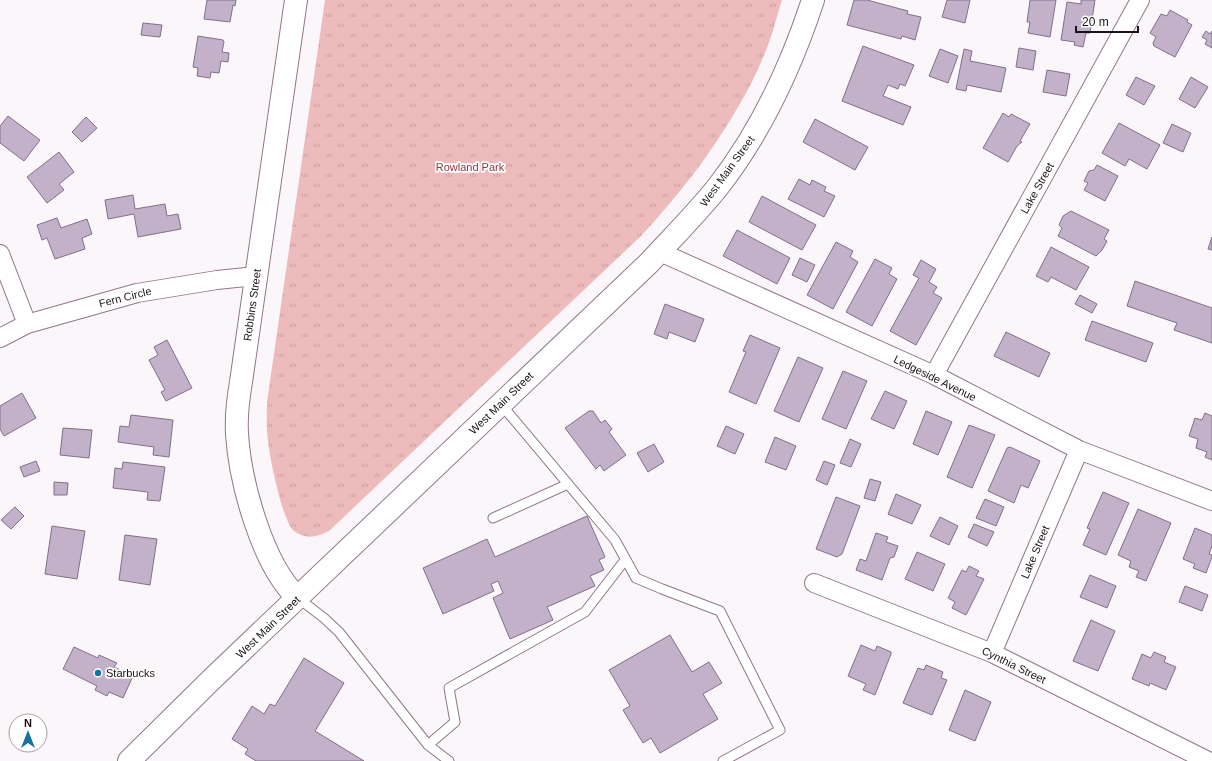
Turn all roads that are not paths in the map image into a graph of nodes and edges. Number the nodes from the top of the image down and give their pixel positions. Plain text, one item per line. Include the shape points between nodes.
1 (296, 0) edge
2 (813, 0) edge
3 (1140, 0) edge
4 (660, 252) junction
5 (0, 254) edge
6 (256, 276) junction
7 (27, 324) junction
8 (0, 338) edge
9 (934, 375) junction
10 (500, 404) junction
11 (1079, 450) junction
12 (568, 484) junction
13 (1212, 501) edge
14 (493, 518) dead end
15 (625, 560) junction
16 (814, 583) dead end
17 (298, 598) junction
18 (992, 653) junction
19 (428, 745) junction
20 (129, 761) edge
21 (448, 761) edge
22 (723, 761) edge
23 (1208, 761) edge

1 - 6 main road, Robbins Street
2 - 4 main road, West Main Street via 788,69 753,137 717,188
3 - 9 street, Lake Street
4 - 9 street, Ledgeside Avenue
4 - 10 main road, West Main Street
5 - 7 street
6 - 7 street, Fern Circle via 136,293
6 - 17 main road, Robbins Street via 237,410 238,445 245,486 263,541 280,576
7 - 8 street, Fern Circle
9 - 11 street, Ledgeside Avenue
10 - 12 lane
10 - 17 main road, West Main Street
11 - 13 street, Ledgeside Avenue
11 - 18 street, Lake Street
12 - 14 lane
12 - 15 lane via 614,540
15 - 19 lane via 585,612 449,688 455,722
15 - 22 lane via 636,578 720,611 780,730
16 - 18 street, Cynthia Street
17 - 19 lane via 339,632
17 - 20 main road, West Main Street
18 - 23 street, Cynthia Street
19 - 21 lane

